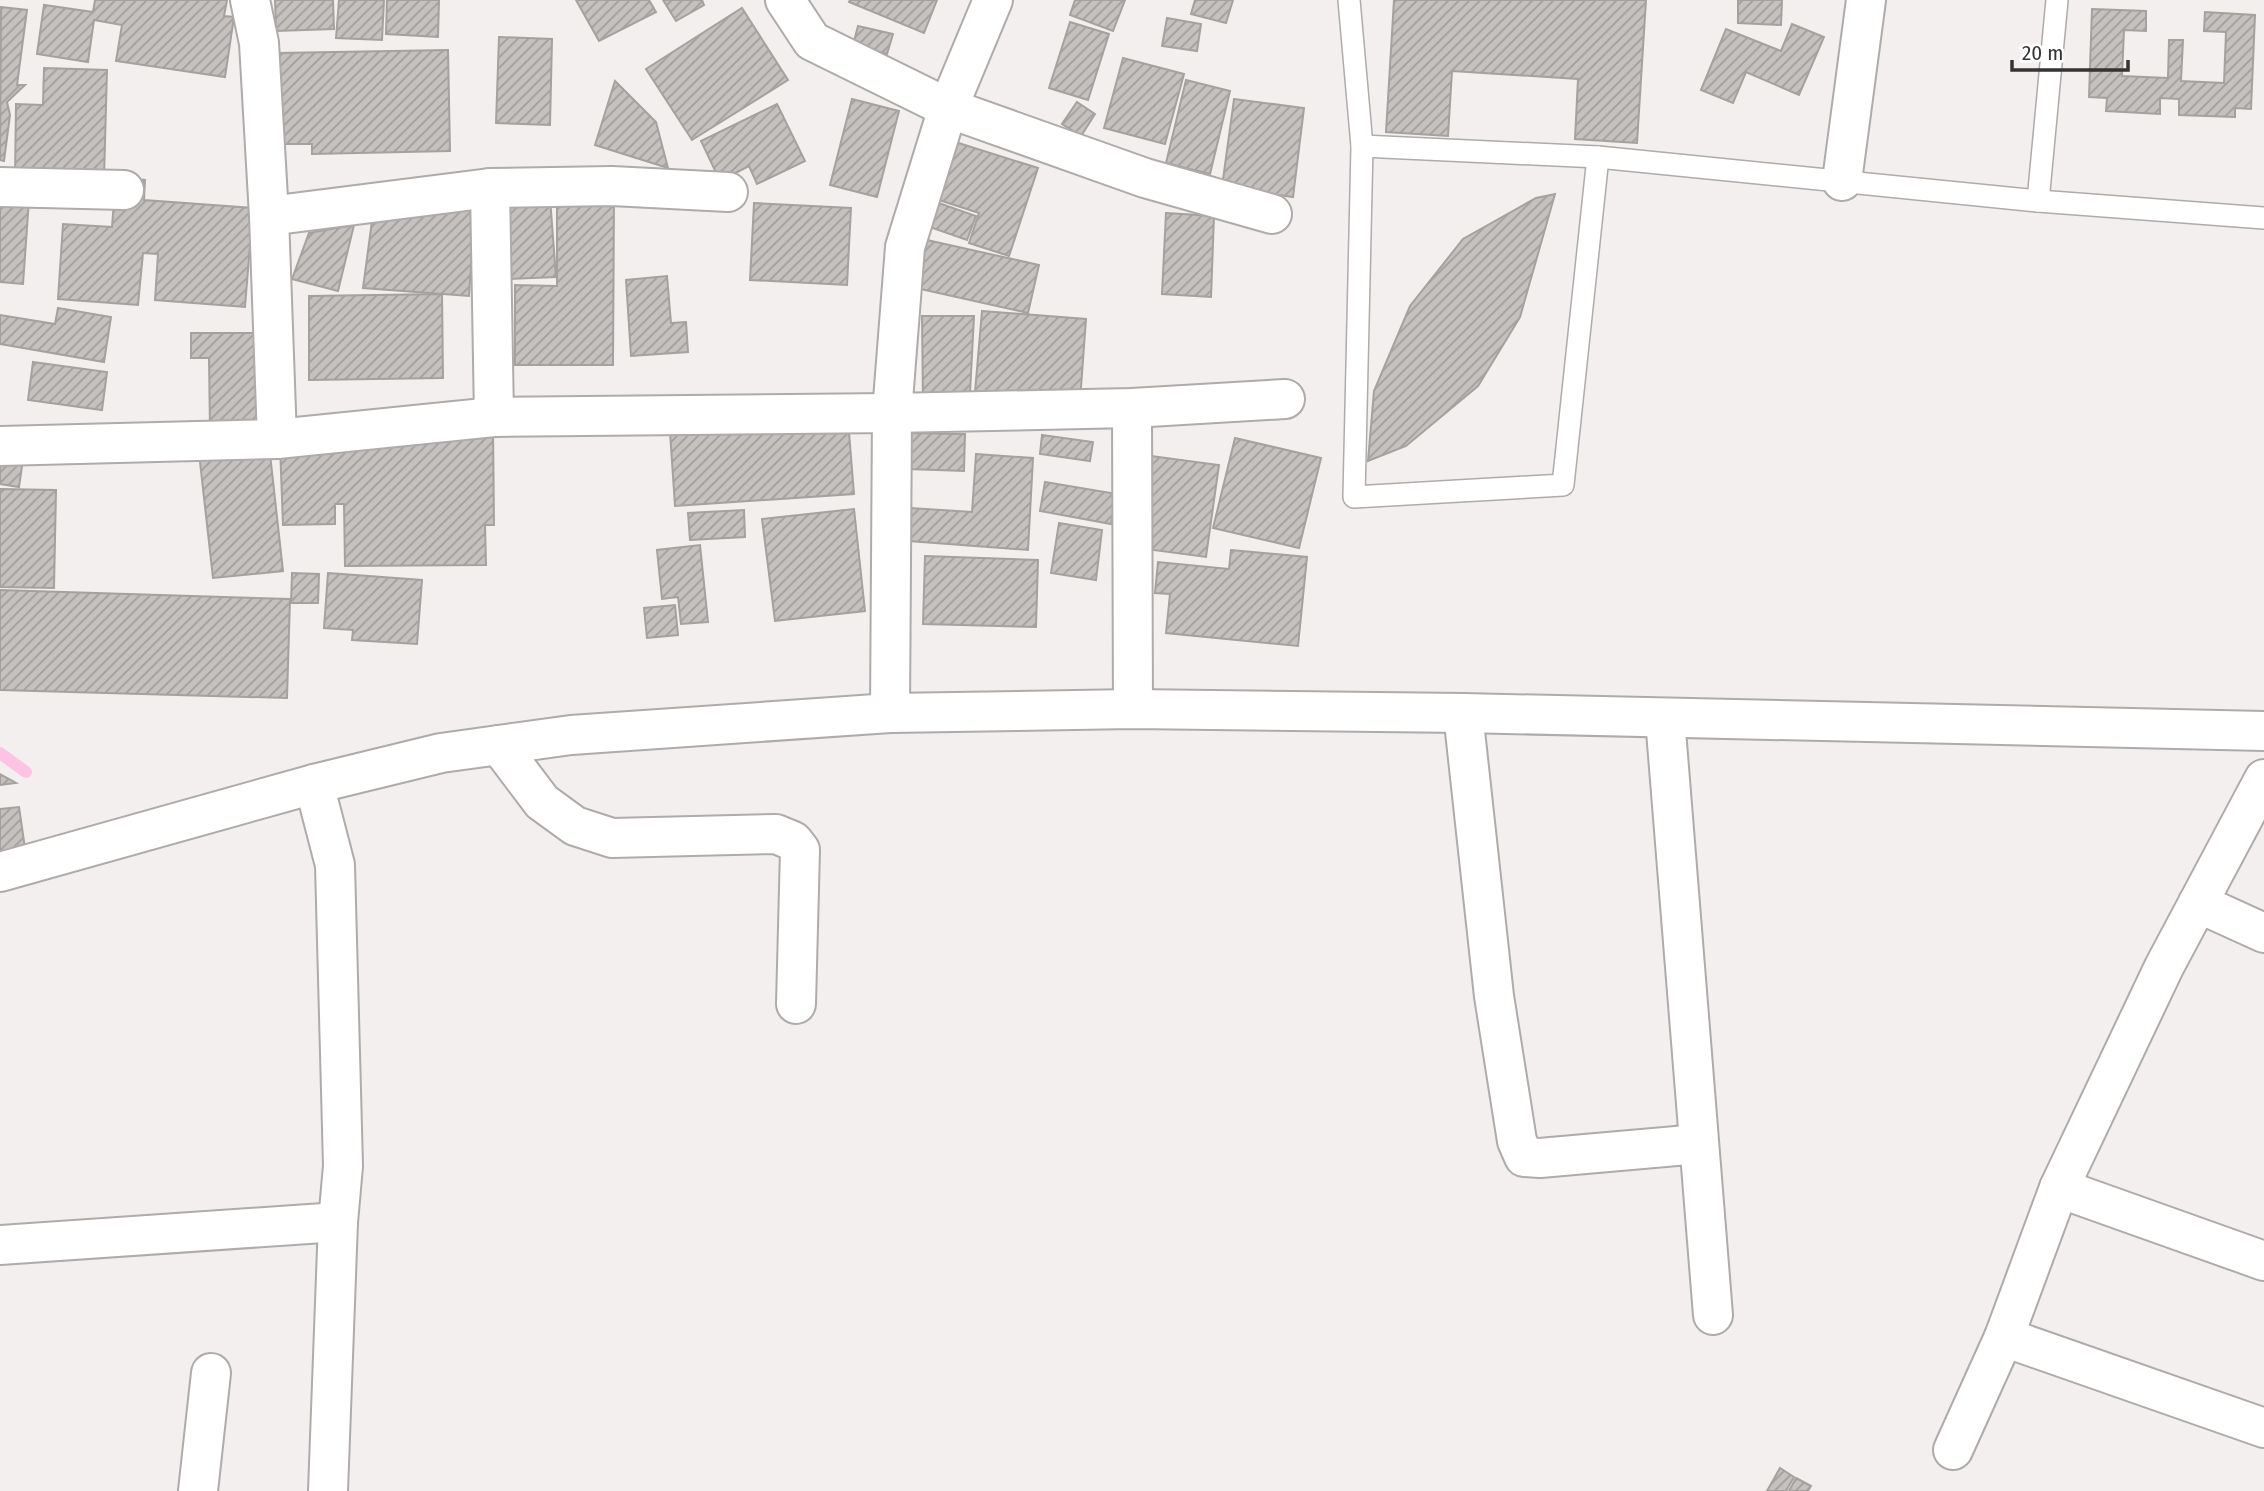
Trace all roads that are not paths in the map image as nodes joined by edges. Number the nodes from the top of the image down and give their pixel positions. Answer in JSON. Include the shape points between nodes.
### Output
{"nodes":[{"id":1,"x":250,"y":0,"type":"edge"},
{"id":2,"x":785,"y":0,"type":"edge"},
{"id":3,"x":993,"y":0,"type":"edge"},
{"id":4,"x":1349,"y":0,"type":"edge"},
{"id":5,"x":1866,"y":0,"type":"edge"},
{"id":6,"x":2057,"y":0,"type":"edge"},
{"id":7,"x":948,"y":108,"type":"junction"},
{"id":8,"x":1362,"y":146,"type":"junction"},
{"id":9,"x":1598,"y":157,"type":"junction"},
{"id":10,"x":1842,"y":181,"type":"junction"},
{"id":11,"x":0,"y":187,"type":"edge"},
{"id":12,"x":490,"y":188,"type":"junction"},
{"id":13,"x":124,"y":190,"type":"dead end"},
{"id":14,"x":727,"y":192,"type":"dead end"},
{"id":15,"x":2038,"y":201,"type":"junction"},
{"id":16,"x":1272,"y":214,"type":"dead end"},
{"id":17,"x":269,"y":216,"type":"junction"},
{"id":18,"x":2264,"y":218,"type":"edge"},
{"id":19,"x":1285,"y":399,"type":"dead end"},
{"id":20,"x":1132,"y":408,"type":"junction"},
{"id":21,"x":892,"y":414,"type":"junction"},
{"id":22,"x":494,"y":417,"type":"junction"},
{"id":23,"x":277,"y":439,"type":"junction"},
{"id":24,"x":0,"y":446,"type":"edge"},
{"id":25,"x":1133,"y":709,"type":"junction"},
{"id":26,"x":890,"y":713,"type":"junction"},
{"id":27,"x":1464,"y":713,"type":"junction"},
{"id":28,"x":1665,"y":718,"type":"junction"},
{"id":29,"x":2264,"y":731,"type":"edge"},
{"id":30,"x":499,"y":745,"type":"junction"},
{"id":31,"x":2264,"y":779,"type":"edge"},
{"id":32,"x":314,"y":784,"type":"junction"},
{"id":33,"x":0,"y":872,"type":"edge"},
{"id":34,"x":2198,"y":903,"type":"junction"},
{"id":35,"x":2264,"y":933,"type":"edge"},
{"id":36,"x":796,"y":1004,"type":"dead end"},
{"id":37,"x":1699,"y":1144,"type":"junction"},
{"id":38,"x":2059,"y":1188,"type":"junction"},
{"id":39,"x":338,"y":1222,"type":"junction"},
{"id":40,"x":0,"y":1245,"type":"edge"},
{"id":41,"x":2264,"y":1261,"type":"edge"},
{"id":42,"x":1713,"y":1315,"type":"dead end"},
{"id":43,"x":2004,"y":1337,"type":"junction"},
{"id":44,"x":211,"y":1373,"type":"dead end"},
{"id":45,"x":2264,"y":1428,"type":"edge"},
{"id":46,"x":1953,"y":1450,"type":"dead end"},
{"id":47,"x":198,"y":1491,"type":"edge"},
{"id":48,"x":328,"y":1491,"type":"edge"}],
"edges":[{"from":1,"to":17,"type":"street","via":[[259,43]]},
{"from":2,"to":7,"type":"street","via":[[812,41]]},
{"from":3,"to":7,"type":"street"},
{"from":4,"to":8,"type":"lane"},
{"from":5,"to":10,"type":"street"},
{"from":6,"to":15,"type":"lane"},
{"from":7,"to":16,"type":"street","via":[[1145,178]]},
{"from":7,"to":21,"type":"street","via":[[905,247]]},
{"from":8,"to":9,"type":"lane"},
{"from":8,"to":9,"type":"lane","via":[[1354,497],[1563,485]]},
{"from":9,"to":10,"type":"lane"},
{"from":10,"to":15,"type":"lane"},
{"from":11,"to":13,"type":"street"},
{"from":12,"to":14,"type":"street","via":[[611,186]]},
{"from":12,"to":17,"type":"street"},
{"from":12,"to":22,"type":"street"},
{"from":15,"to":18,"type":"lane"},
{"from":17,"to":23,"type":"street"},
{"from":19,"to":20,"type":"street"},
{"from":20,"to":21,"type":"street"},
{"from":20,"to":25,"type":"street"},
{"from":21,"to":22,"type":"street"},
{"from":21,"to":26,"type":"street"},
{"from":22,"to":23,"type":"street"},
{"from":23,"to":24,"type":"street"},
{"from":25,"to":26,"type":"street"},
{"from":25,"to":27,"type":"street"},
{"from":26,"to":30,"type":"street","via":[[571,735]]},
{"from":27,"to":28,"type":"street"},
{"from":27,"to":37,"type":"street","via":[[1494,996],[1517,1141],[1524,1157]]},
{"from":28,"to":29,"type":"street"},
{"from":28,"to":37,"type":"street"},
{"from":30,"to":32,"type":"street","via":[[441,752]]},
{"from":30,"to":36,"type":"street","via":[[542,802],[575,826],[612,838],[776,834],[793,841],[800,850]]},
{"from":31,"to":34,"type":"street"},
{"from":32,"to":33,"type":"street"},
{"from":32,"to":39,"type":"street","via":[[335,865],[343,1166]]},
{"from":34,"to":35,"type":"street"},
{"from":34,"to":38,"type":"street"},
{"from":37,"to":42,"type":"street"},
{"from":38,"to":41,"type":"street"},
{"from":38,"to":43,"type":"street"},
{"from":39,"to":40,"type":"street"},
{"from":39,"to":48,"type":"street"},
{"from":43,"to":45,"type":"street"},
{"from":43,"to":46,"type":"street"},
{"from":44,"to":47,"type":"street"}]}
